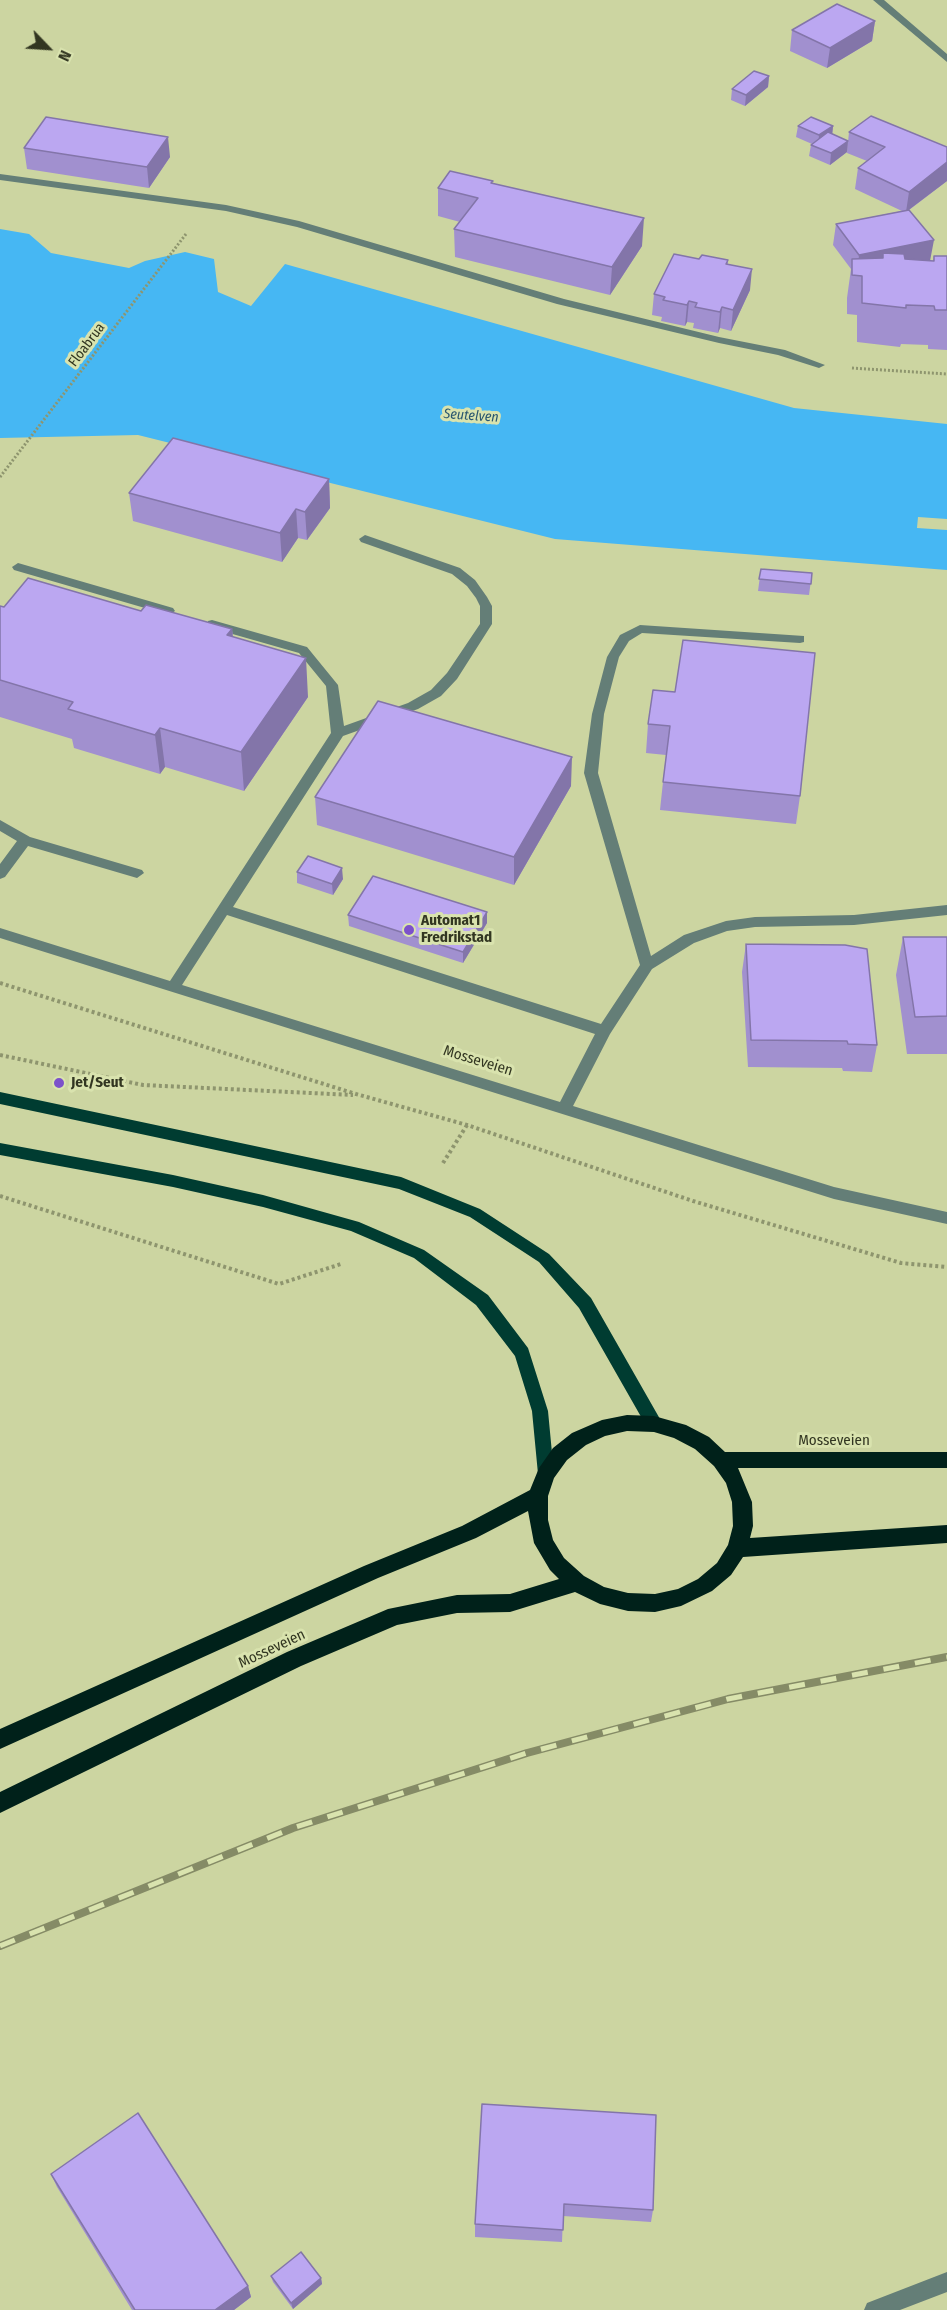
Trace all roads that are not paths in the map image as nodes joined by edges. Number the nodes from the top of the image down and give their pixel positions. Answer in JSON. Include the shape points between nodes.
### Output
{"nodes":[{"id":1,"x":878,"y":0,"type":"edge"},
{"id":2,"x":947,"y":59,"type":"edge"},
{"id":3,"x":0,"y":177,"type":"edge"},
{"id":4,"x":819,"y":365,"type":"dead end"},
{"id":5,"x":365,"y":539,"type":"dead end"},
{"id":6,"x":18,"y":567,"type":"dead end"},
{"id":7,"x":177,"y":614,"type":"edge"},
{"id":8,"x":200,"y":620,"type":"edge"},
{"id":9,"x":800,"y":639,"type":"dead end"},
{"id":10,"x":338,"y":733,"type":"junction"},
{"id":11,"x":0,"y":825,"type":"edge"},
{"id":12,"x":25,"y":840,"type":"junction"},
{"id":13,"x":137,"y":873,"type":"dead end"},
{"id":14,"x":0,"y":874,"type":"edge"},
{"id":15,"x":224,"y":909,"type":"junction"},
{"id":16,"x":947,"y":910,"type":"edge"},
{"id":17,"x":0,"y":933,"type":"edge"},
{"id":18,"x":647,"y":966,"type":"junction"},
{"id":19,"x":174,"y":986,"type":"junction"},
{"id":20,"x":604,"y":1031,"type":"junction"},
{"id":21,"x":0,"y":1098,"type":"edge"},
{"id":22,"x":565,"y":1107,"type":"junction"},
{"id":23,"x":0,"y":1149,"type":"edge"},
{"id":24,"x":947,"y":1218,"type":"edge"},
{"id":25,"x":654,"y":1424,"type":"junction"},
{"id":26,"x":721,"y":1460,"type":"junction"},
{"id":27,"x":947,"y":1460,"type":"edge"},
{"id":28,"x":546,"y":1474,"type":"junction"},
{"id":29,"x":538,"y":1496,"type":"junction"},
{"id":30,"x":947,"y":1534,"type":"edge"},
{"id":31,"x":737,"y":1548,"type":"junction"},
{"id":32,"x":577,"y":1582,"type":"junction"},
{"id":33,"x":0,"y":1739,"type":"edge"},
{"id":34,"x":0,"y":1803,"type":"edge"},
{"id":35,"x":947,"y":2282,"type":"edge"},
{"id":36,"x":874,"y":2310,"type":"edge"}],
"edges":[{"from":1,"to":2,"type":"street"},
{"from":3,"to":4,"type":"street","via":[[226,208],[299,224],[561,302],[781,352]]},
{"from":5,"to":10,"type":"street","via":[[456,571],[481,597],[486,606],[486,624],[436,693],[413,706]]},
{"from":6,"to":7,"type":"street"},
{"from":8,"to":10,"type":"street","via":[[303,650],[332,686]]},
{"from":9,"to":18,"type":"street","via":[[640,629],[624,638],[613,657],[598,714],[591,773]]},
{"from":10,"to":15,"type":"street"},
{"from":11,"to":12,"type":"street"},
{"from":12,"to":13,"type":"street"},
{"from":12,"to":14,"type":"street"},
{"from":15,"to":19,"type":"street"},
{"from":15,"to":20,"type":"street"},
{"from":16,"to":18,"type":"street","via":[[854,920],[726,926],[689,939]]},
{"from":17,"to":19,"type":"street","name":"Mosseveien"},
{"from":18,"to":20,"type":"street"},
{"from":19,"to":22,"type":"street","name":"Mosseveien"},
{"from":20,"to":22,"type":"street"},
{"from":21,"to":25,"type":"main road","via":[[401,1183],[475,1213],[544,1258],[585,1303]]},
{"from":22,"to":24,"type":"street","name":"Mosseveien","via":[[834,1193]]},
{"from":23,"to":28,"type":"main road","via":[[263,1201],[354,1226],[419,1254],[482,1300],[522,1353],[540,1411]]},
{"from":25,"to":26,"type":"highway","via":[[702,1443]]},
{"from":25,"to":28,"type":"highway","via":[[627,1423],[602,1428],[560,1454]]},
{"from":26,"to":27,"type":"highway","name":"Mosseveien"},
{"from":26,"to":31,"type":"highway","via":[[735,1480],[742,1502],[743,1526]]},
{"from":28,"to":29,"type":"highway"},
{"from":29,"to":32,"type":"highway","via":[[538,1520],[544,1543],[557,1564]]},
{"from":29,"to":33,"type":"highway","name":"Mosseveien","via":[[469,1532]]},
{"from":30,"to":31,"type":"highway"},
{"from":31,"to":32,"type":"highway","via":[[724,1569],[705,1585],[681,1597],[655,1603],[600,1595]]},
{"from":32,"to":34,"type":"highway","name":"Mosseveien","via":[[510,1603],[457,1604],[395,1616],[294,1659]]},
{"from":35,"to":36,"type":"street"}]}
